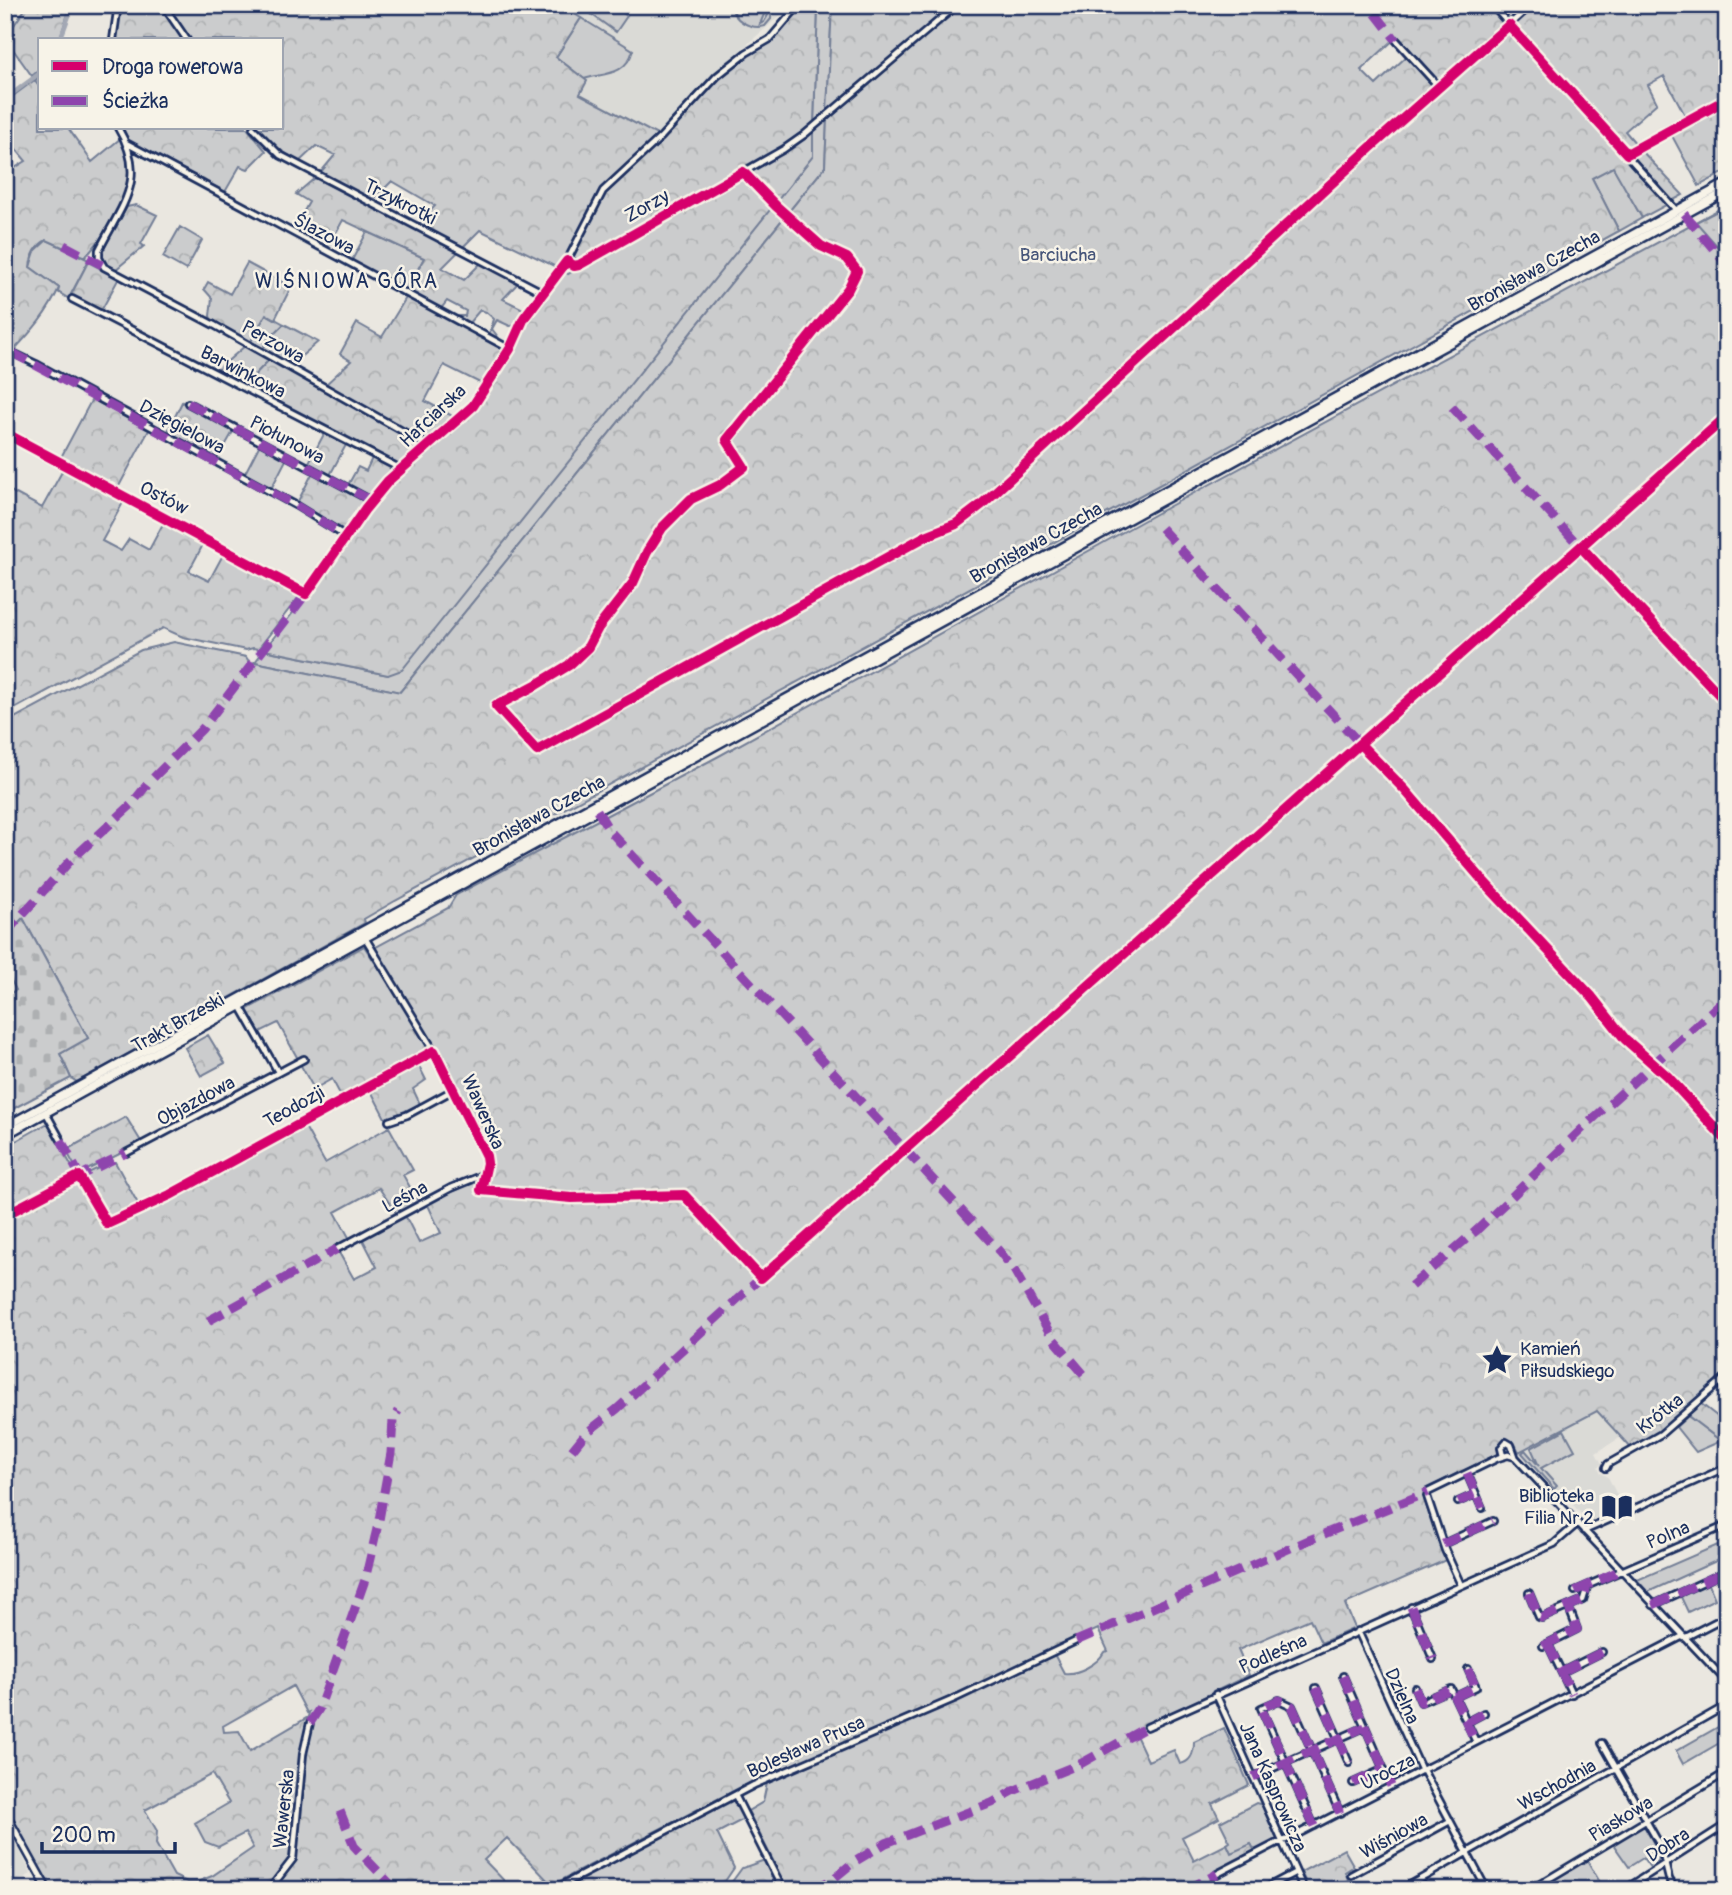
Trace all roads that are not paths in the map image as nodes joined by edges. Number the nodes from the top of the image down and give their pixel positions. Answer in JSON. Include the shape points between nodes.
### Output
{"nodes":[{"id":1,"x":118,"y":5,"type":"edge"},
{"id":2,"x":163,"y":5,"type":"edge"},
{"id":3,"x":799,"y":5,"type":"edge"},
{"id":4,"x":957,"y":5,"type":"edge"},
{"id":5,"x":1492,"y":5,"type":"edge"},
{"id":6,"x":1531,"y":5,"type":"edge"},
{"id":7,"x":1509,"y":25,"type":"junction"},
{"id":8,"x":113,"y":38,"type":"edge"},
{"id":9,"x":186,"y":38,"type":"edge"},
{"id":10,"x":1396,"y":40,"type":"dead end"},
{"id":11,"x":1727,"y":99,"type":"edge"},
{"id":12,"x":119,"y":130,"type":"edge"},
{"id":13,"x":255,"y":130,"type":"edge"},
{"id":14,"x":125,"y":142,"type":"junction"},
{"id":15,"x":1627,"y":154,"type":"junction"},
{"id":16,"x":1727,"y":183,"type":"edge"},
{"id":17,"x":1727,"y":191,"type":"edge"},
{"id":18,"x":1679,"y":213,"type":"junction"},
{"id":19,"x":567,"y":261,"type":"junction"},
{"id":20,"x":542,"y":292,"type":"junction"},
{"id":21,"x":72,"y":299,"type":"dead end"},
{"id":22,"x":510,"y":349,"type":"junction"},
{"id":23,"x":5,"y":362,"type":"edge"},
{"id":24,"x":188,"y":403,"type":"dead end"},
{"id":25,"x":5,"y":433,"type":"edge"},
{"id":26,"x":429,"y":446,"type":"junction"},
{"id":27,"x":401,"y":469,"type":"junction"},
{"id":28,"x":372,"y":501,"type":"junction"},
{"id":29,"x":347,"y":537,"type":"junction"},
{"id":30,"x":306,"y":594,"type":"joint"},
{"id":31,"x":363,"y":935,"type":"junction"},
{"id":32,"x":238,"y":1003,"type":"junction"},
{"id":33,"x":434,"y":1051,"type":"junction"},
{"id":34,"x":304,"y":1059,"type":"dead end"},
{"id":35,"x":278,"y":1072,"type":"junction"},
{"id":36,"x":455,"y":1089,"type":"junction"},
{"id":37,"x":46,"y":1113,"type":"junction"},
{"id":38,"x":389,"y":1121,"type":"dead end"},
{"id":39,"x":5,"y":1127,"type":"edge"},
{"id":40,"x":5,"y":1135,"type":"edge"},
{"id":41,"x":61,"y":1140,"type":"dead end"},
{"id":42,"x":126,"y":1153,"type":"dead end"},
{"id":43,"x":486,"y":1170,"type":"junction"},
{"id":44,"x":481,"y":1189,"type":"dead end"},
{"id":45,"x":170,"y":1195,"type":"dead end"},
{"id":46,"x":337,"y":1249,"type":"dead end"},
{"id":47,"x":1727,"y":1376,"type":"edge"},
{"id":48,"x":1721,"y":1381,"type":"junction"},
{"id":49,"x":1727,"y":1387,"type":"edge"},
{"id":50,"x":1503,"y":1456,"type":"junction"},
{"id":51,"x":1515,"y":1457,"type":"junction"},
{"id":52,"x":1727,"y":1467,"type":"edge"},
{"id":53,"x":1606,"y":1468,"type":"dead end"},
{"id":54,"x":1467,"y":1472,"type":"junction"},
{"id":55,"x":1476,"y":1494,"type":"junction"},
{"id":56,"x":1458,"y":1502,"type":"dead end"},
{"id":57,"x":1482,"y":1508,"type":"dead end"},
{"id":58,"x":1493,"y":1521,"type":"dead end"},
{"id":59,"x":1578,"y":1523,"type":"junction"},
{"id":60,"x":1727,"y":1525,"type":"edge"},
{"id":61,"x":1584,"y":1531,"type":"junction"},
{"id":62,"x":1443,"y":1544,"type":"junction"},
{"id":63,"x":1621,"y":1570,"type":"junction"},
{"id":64,"x":1727,"y":1571,"type":"edge"},
{"id":65,"x":1461,"y":1585,"type":"junction"},
{"id":66,"x":1587,"y":1586,"type":"junction"},
{"id":67,"x":1575,"y":1591,"type":"dead end"},
{"id":68,"x":1529,"y":1593,"type":"dead end"},
{"id":69,"x":1653,"y":1605,"type":"junction"},
{"id":70,"x":1411,"y":1607,"type":"junction"},
{"id":71,"x":1569,"y":1608,"type":"junction"},
{"id":72,"x":1727,"y":1616,"type":"edge"},
{"id":73,"x":1358,"y":1631,"type":"junction"},
{"id":74,"x":1683,"y":1637,"type":"junction"},
{"id":75,"x":1076,"y":1641,"type":"dead end"},
{"id":76,"x":1602,"y":1652,"type":"dead end"},
{"id":77,"x":1433,"y":1659,"type":"dead end"},
{"id":78,"x":1468,"y":1669,"type":"dead end"},
{"id":79,"x":1562,"y":1672,"type":"junction"},
{"id":80,"x":1343,"y":1676,"type":"dead end"},
{"id":81,"x":1727,"y":1682,"type":"edge"},
{"id":82,"x":1316,"y":1688,"type":"dead end"},
{"id":83,"x":1415,"y":1688,"type":"dead end"},
{"id":84,"x":1572,"y":1694,"type":"junction"},
{"id":85,"x":1216,"y":1695,"type":"junction"},
{"id":86,"x":1455,"y":1697,"type":"junction"},
{"id":87,"x":1727,"y":1705,"type":"edge"},
{"id":88,"x":1484,"y":1713,"type":"dead end"},
{"id":89,"x":1467,"y":1722,"type":"junction"},
{"id":90,"x":310,"y":1723,"type":"dead end"},
{"id":91,"x":1147,"y":1727,"type":"dead end"},
{"id":92,"x":1365,"y":1727,"type":"junction"},
{"id":93,"x":1339,"y":1739,"type":"junction"},
{"id":94,"x":1476,"y":1742,"type":"junction"},
{"id":95,"x":1602,"y":1744,"type":"dead end"},
{"id":96,"x":1312,"y":1751,"type":"junction"},
{"id":97,"x":1286,"y":1763,"type":"junction"},
{"id":98,"x":1349,"y":1763,"type":"dead end"},
{"id":99,"x":1384,"y":1769,"type":"junction"},
{"id":100,"x":1615,"y":1769,"type":"junction"},
{"id":101,"x":1422,"y":1770,"type":"junction"},
{"id":102,"x":1727,"y":1772,"type":"edge"},
{"id":103,"x":1253,"y":1777,"type":"junction"},
{"id":104,"x":1353,"y":1783,"type":"dead end"},
{"id":105,"x":1391,"y":1786,"type":"junction"},
{"id":106,"x":735,"y":1795,"type":"junction"},
{"id":107,"x":5,"y":1812,"type":"edge"},
{"id":108,"x":1340,"y":1813,"type":"junction"},
{"id":109,"x":1450,"y":1821,"type":"junction"},
{"id":110,"x":1645,"y":1821,"type":"junction"},
{"id":111,"x":1727,"y":1824,"type":"edge"},
{"id":112,"x":1314,"y":1826,"type":"junction"},
{"id":113,"x":1282,"y":1842,"type":"junction"},
{"id":114,"x":1467,"y":1853,"type":"junction"},
{"id":115,"x":1664,"y":1864,"type":"junction"},
{"id":116,"x":1296,"y":1872,"type":"junction"},
{"id":117,"x":1217,"y":1874,"type":"dead end"},
{"id":118,"x":1351,"y":1875,"type":"dead end"},
{"id":119,"x":48,"y":1890,"type":"edge"},
{"id":120,"x":269,"y":1890,"type":"edge"},
{"id":121,"x":553,"y":1890,"type":"edge"},
{"id":122,"x":783,"y":1890,"type":"edge"},
{"id":123,"x":1262,"y":1890,"type":"edge"},
{"id":124,"x":1304,"y":1890,"type":"edge"},
{"id":125,"x":1401,"y":1890,"type":"edge"},
{"id":126,"x":1487,"y":1890,"type":"edge"},
{"id":127,"x":1530,"y":1890,"type":"edge"},
{"id":128,"x":1624,"y":1890,"type":"edge"},
{"id":129,"x":1675,"y":1890,"type":"edge"}],
"edges":[{"from":1,"to":8,"type":"street"},
{"from":2,"to":9,"type":"street"},
{"from":3,"to":19,"type":"street","name":"Hafciarska","via":[[770,39],[717,76],[603,191]]},
{"from":4,"to":19,"type":"street","name":"Zorzy","via":[[783,149],[579,265]]},
{"from":5,"to":7,"type":"street"},
{"from":6,"to":7,"type":"street"},
{"from":7,"to":10,"type":"street","via":[[1440,88]]},
{"from":7,"to":15,"type":"street"},
{"from":11,"to":15,"type":"street"},
{"from":12,"to":14,"type":"street"},
{"from":13,"to":20,"type":"street","name":"Trzykrotki","via":[[280,155]]},
{"from":14,"to":22,"type":"street","name":"Ślazowa"},
{"from":14,"to":26,"type":"street","name":"Perzowa","via":[[132,185],[99,250],[102,265]]},
{"from":15,"to":18,"type":"street"},
{"from":16,"to":18,"type":"main road","name":"Bronisława Czecha"},
{"from":17,"to":18,"type":"main road","name":"Bronisława Czecha"},
{"from":18,"to":31,"type":"main road","name":"Bronisława Czecha"},
{"from":19,"to":20,"type":"street","name":"Hafciarska"},
{"from":20,"to":22,"type":"street","name":"Hafciarska"},
{"from":21,"to":27,"type":"street","name":"Barwinkowa"},
{"from":22,"to":26,"type":"street","name":"Hafciarska","via":[[473,406]]},
{"from":23,"to":29,"type":"street","name":"Dzięgielowa","via":[[11,352],[36,364]]},
{"from":24,"to":28,"type":"street","name":"Piołunowa"},
{"from":25,"to":30,"type":"street","name":"Ostów"},
{"from":26,"to":27,"type":"street","name":"Hafciarska"},
{"from":27,"to":28,"type":"street","name":"Hafciarska"},
{"from":28,"to":29,"type":"street","name":"Hafciarska"},
{"from":29,"to":30,"type":"street","name":"Hafciarska"},
{"from":31,"to":32,"type":"main road","name":"Trakt Brzeski"},
{"from":31,"to":33,"type":"street","name":"Wawerska"},
{"from":32,"to":35,"type":"street"},
{"from":32,"to":37,"type":"main road","name":"Trakt Brzeski"},
{"from":32,"to":39,"type":"main road","name":"Trakt Brzeski"},
{"from":33,"to":36,"type":"street","name":"Wawerska"},
{"from":33,"to":45,"type":"street","name":"Teodozji"},
{"from":34,"to":35,"type":"street","name":"Objazdowa"},
{"from":35,"to":42,"type":"street","name":"Objazdowa"},
{"from":36,"to":38,"type":"street"},
{"from":36,"to":43,"type":"street","name":"Wawerska","via":[[486,1156]]},
{"from":37,"to":40,"type":"main road","name":"Trakt Brzeski"},
{"from":37,"to":41,"type":"street"},
{"from":43,"to":44,"type":"street","name":"Wawerska"},
{"from":43,"to":46,"type":"street","name":"Leśna"},
{"from":47,"to":48,"type":"street","name":"Krótka"},
{"from":48,"to":49,"type":"street"},
{"from":48,"to":53,"type":"street","name":"Krótka","via":[[1661,1434]]},
{"from":50,"to":51,"type":"street"},
{"from":50,"to":51,"type":"street","via":[[1501,1448],[1506,1442]]},
{"from":50,"to":54,"type":"street"},
{"from":51,"to":59,"type":"street"},
{"from":52,"to":61,"type":"street"},
{"from":54,"to":55,"type":"street"},
{"from":54,"to":62,"type":"street","via":[[1428,1492]]},
{"from":55,"to":56,"type":"street"},
{"from":55,"to":57,"type":"street"},
{"from":58,"to":62,"type":"street"},
{"from":59,"to":61,"type":"street"},
{"from":59,"to":65,"type":"street","name":"Podleśna","via":[[1554,1544]]},
{"from":60,"to":63,"type":"street","name":"Polna"},
{"from":61,"to":63,"type":"street"},
{"from":62,"to":65,"type":"street"},
{"from":63,"to":66,"type":"street","name":"Polna"},
{"from":63,"to":69,"type":"street"},
{"from":64,"to":69,"type":"street"},
{"from":65,"to":70,"type":"street","name":"Podleśna"},
{"from":66,"to":67,"type":"street","name":"Polna"},
{"from":66,"to":71,"type":"street","via":[[1583,1600]]},
{"from":68,"to":71,"type":"street","via":[[1539,1617]]},
{"from":69,"to":74,"type":"street"},
{"from":70,"to":73,"type":"street","name":"Podleśna"},
{"from":70,"to":77,"type":"street"},
{"from":71,"to":79,"type":"street","via":[[1577,1629],[1546,1645]]},
{"from":72,"to":74,"type":"street","name":"Urocza"},
{"from":73,"to":85,"type":"street","name":"Podleśna"},
{"from":73,"to":101,"type":"street","name":"Dzielna"},
{"from":74,"to":81,"type":"street"},
{"from":74,"to":84,"type":"street","name":"Urocza"},
{"from":75,"to":106,"type":"street","name":"Bolesława Prusa"},
{"from":76,"to":79,"type":"street"},
{"from":78,"to":86,"type":"street","via":[[1476,1687]]},
{"from":79,"to":84,"type":"street"},
{"from":80,"to":92,"type":"street"},
{"from":82,"to":93,"type":"street"},
{"from":83,"to":86,"type":"street","via":[[1421,1702],[1451,1689]]},
{"from":84,"to":94,"type":"street","name":"Urocza"},
{"from":85,"to":91,"type":"street","name":"Podleśna"},
{"from":85,"to":103,"type":"street","name":"Jana Kasprowicza"},
{"from":86,"to":89,"type":"street"},
{"from":87,"to":100,"type":"street","name":"Wschodnia"},
{"from":88,"to":89,"type":"street"},
{"from":89,"to":94,"type":"street"},
{"from":90,"to":120,"type":"street","name":"Wawerska","via":[[293,1859]]},
{"from":92,"to":93,"type":"street"},
{"from":92,"to":99,"type":"street"},
{"from":93,"to":96,"type":"street"},
{"from":93,"to":98,"type":"street"},
{"from":94,"to":101,"type":"street","name":"Urocza"},
{"from":95,"to":100,"type":"street"},
{"from":96,"to":97,"type":"street"},
{"from":96,"to":97,"type":"street","via":[[1290,1704],[1279,1700],[1261,1708]]},
{"from":96,"to":108,"type":"street"},
{"from":97,"to":103,"type":"street"},
{"from":97,"to":112,"type":"street"},
{"from":99,"to":104,"type":"street"},
{"from":99,"to":105,"type":"street"},
{"from":100,"to":110,"type":"street"},
{"from":100,"to":114,"type":"street","name":"Wschodnia"},
{"from":101,"to":105,"type":"street","name":"Urocza"},
{"from":101,"to":109,"type":"street","name":"Wiśniowa"},
{"from":102,"to":110,"type":"street","name":"Piaskowa"},
{"from":103,"to":113,"type":"street","name":"Jana Kasprowicza"},
{"from":105,"to":108,"type":"street","name":"Urocza"},
{"from":106,"to":121,"type":"street","name":"Bolesława Prusa"},
{"from":106,"to":122,"type":"street"},
{"from":107,"to":119,"type":"street"},
{"from":108,"to":112,"type":"street","name":"Urocza"},
{"from":109,"to":114,"type":"street","name":"Wiśniowa"},
{"from":109,"to":118,"type":"street","name":"Wiśniowa"},
{"from":110,"to":115,"type":"street","via":[[1661,1847]]},
{"from":110,"to":127,"type":"street","name":"Piaskowa"},
{"from":111,"to":115,"type":"street","name":"Dobra"},
{"from":112,"to":113,"type":"street","name":"Urocza"},
{"from":113,"to":116,"type":"street","name":"Jana Kasprowicza"},
{"from":113,"to":117,"type":"street","name":"Urocza"},
{"from":114,"to":125,"type":"street","name":"Wschodnia"},
{"from":114,"to":126,"type":"street","name":"Wiśniowa"},
{"from":115,"to":128,"type":"street","name":"Dobra"},
{"from":115,"to":129,"type":"street"},
{"from":116,"to":123,"type":"street"},
{"from":116,"to":124,"type":"street","name":"Jana Kasprowicza"}]}
